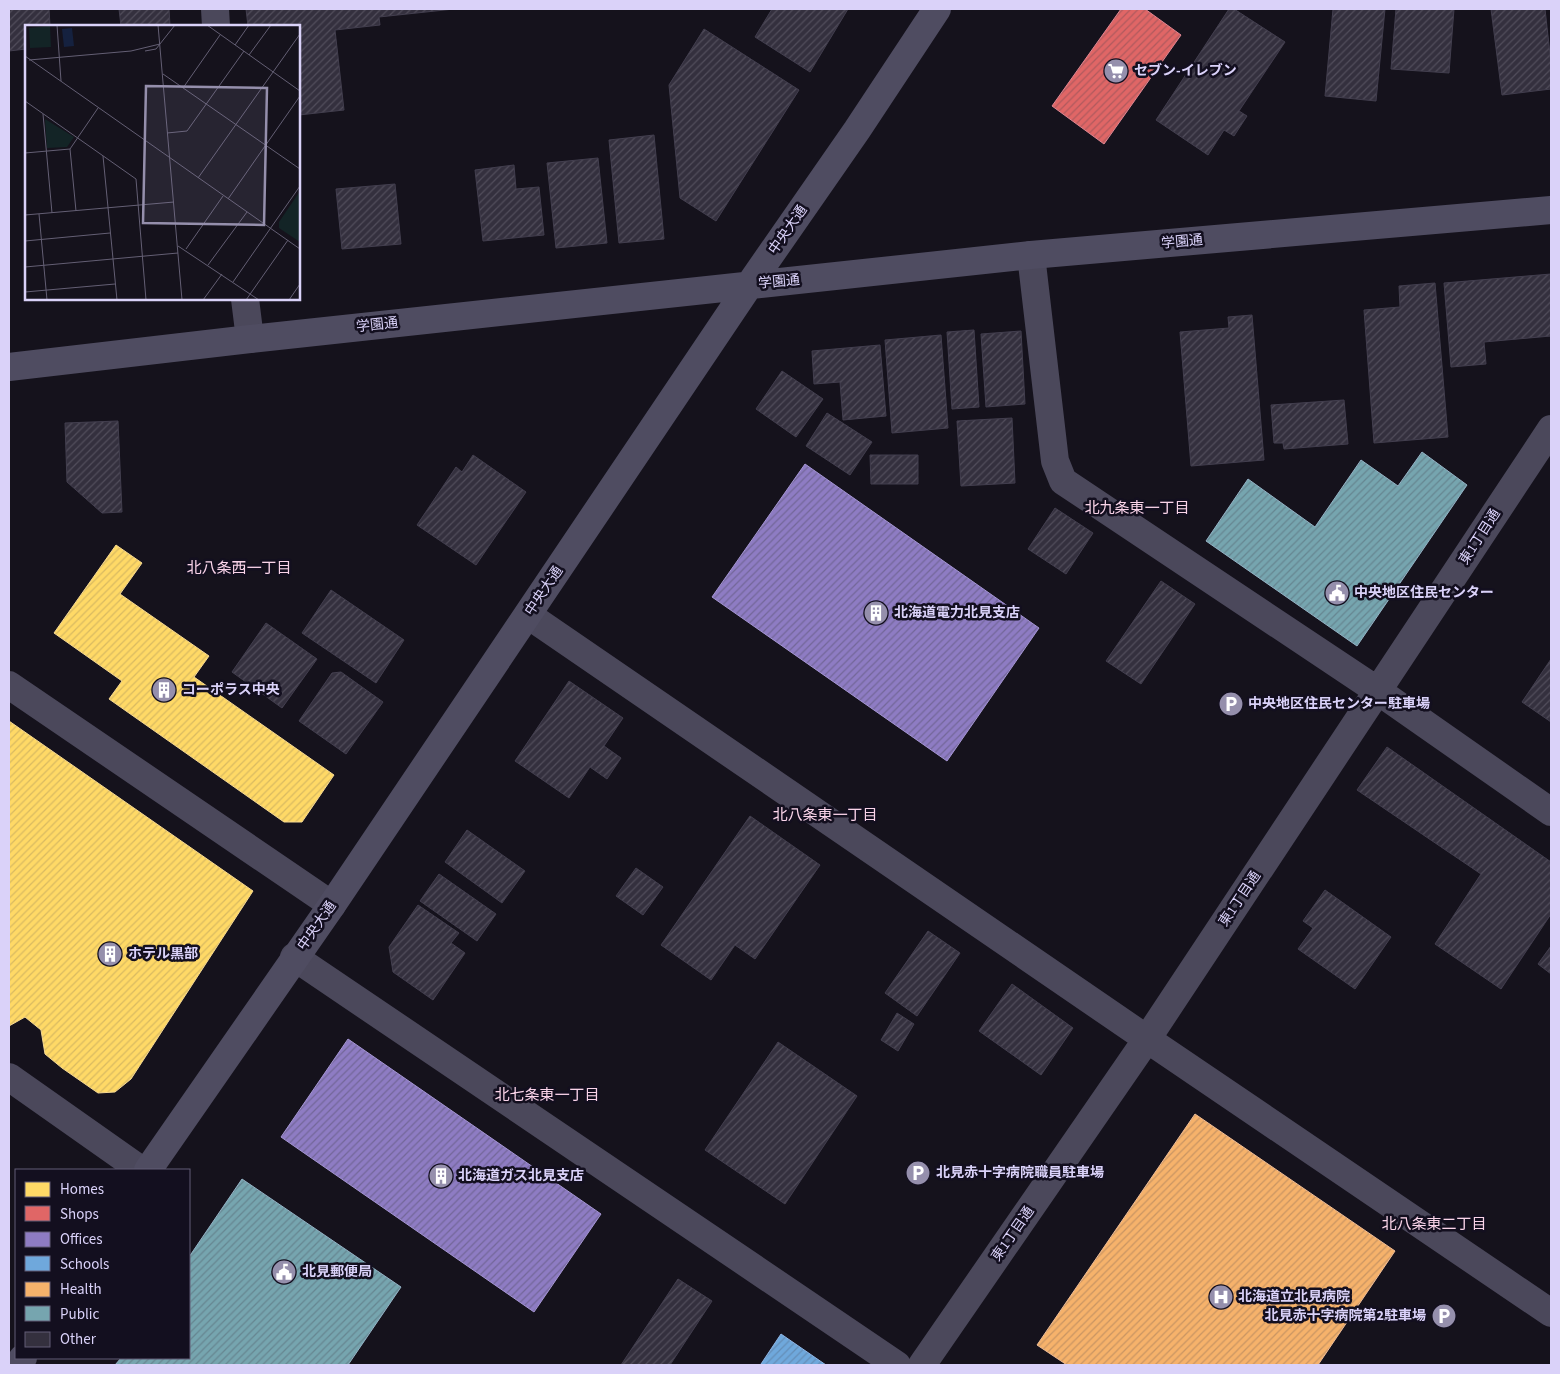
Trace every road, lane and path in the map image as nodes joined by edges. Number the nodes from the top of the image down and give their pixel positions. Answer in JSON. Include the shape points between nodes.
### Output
{"nodes":[{"id":1,"x":215,"y":9,"type":"edge"},
{"id":2,"x":938,"y":9,"type":"edge"},
{"id":3,"x":216,"y":25,"type":"edge"},
{"id":4,"x":1551,"y":210,"type":"edge"},
{"id":5,"x":1032,"y":255,"type":"junction"},
{"id":6,"x":750,"y":284,"type":"junction"},
{"id":7,"x":246,"y":300,"type":"edge"},
{"id":8,"x":250,"y":339,"type":"junction"},
{"id":9,"x":9,"y":367,"type":"edge"},
{"id":10,"x":1551,"y":429,"type":"edge"},
{"id":11,"x":528,"y":615,"type":"junction"},
{"id":12,"x":9,"y":685,"type":"edge"},
{"id":13,"x":1378,"y":691,"type":"junction"},
{"id":14,"x":1551,"y":812,"type":"edge"},
{"id":15,"x":332,"y":905,"type":"junction"},
{"id":16,"x":294,"y":957,"type":"junction"},
{"id":17,"x":1147,"y":1040,"type":"junction"},
{"id":18,"x":9,"y":1077,"type":"edge"},
{"id":19,"x":139,"y":1169,"type":"edge"},
{"id":20,"x":149,"y":1169,"type":"edge"},
{"id":21,"x":1551,"y":1313,"type":"edge"},
{"id":22,"x":897,"y":1365,"type":"edge"},
{"id":23,"x":922,"y":1365,"type":"edge"}],
"edges":[{"from":1,"to":3,"type":"street"},
{"from":2,"to":6,"type":"street","name":"中央大通"},
{"from":4,"to":5,"type":"street","name":"学園通"},
{"from":5,"to":6,"type":"street","name":"学園通"},
{"from":5,"to":13,"type":"street","via":[[1054,461],[1062,481]]},
{"from":6,"to":8,"type":"street","name":"学園通"},
{"from":6,"to":11,"type":"street","name":"中央大通"},
{"from":7,"to":8,"type":"street"},
{"from":8,"to":9,"type":"street","name":"学園通"},
{"from":10,"to":13,"type":"street","name":"東1丁目通"},
{"from":11,"to":15,"type":"street","name":"中央大通"},
{"from":11,"to":17,"type":"street"},
{"from":12,"to":15,"type":"street"},
{"from":13,"to":14,"type":"street"},
{"from":13,"to":17,"type":"street","name":"東1丁目通"},
{"from":15,"to":16,"type":"street","name":"中央大通"},
{"from":16,"to":20,"type":"street","name":"中央大通"},
{"from":16,"to":22,"type":"street"},
{"from":17,"to":21,"type":"street"},
{"from":17,"to":23,"type":"street","name":"東1丁目通"},
{"from":18,"to":19,"type":"street"}]}
